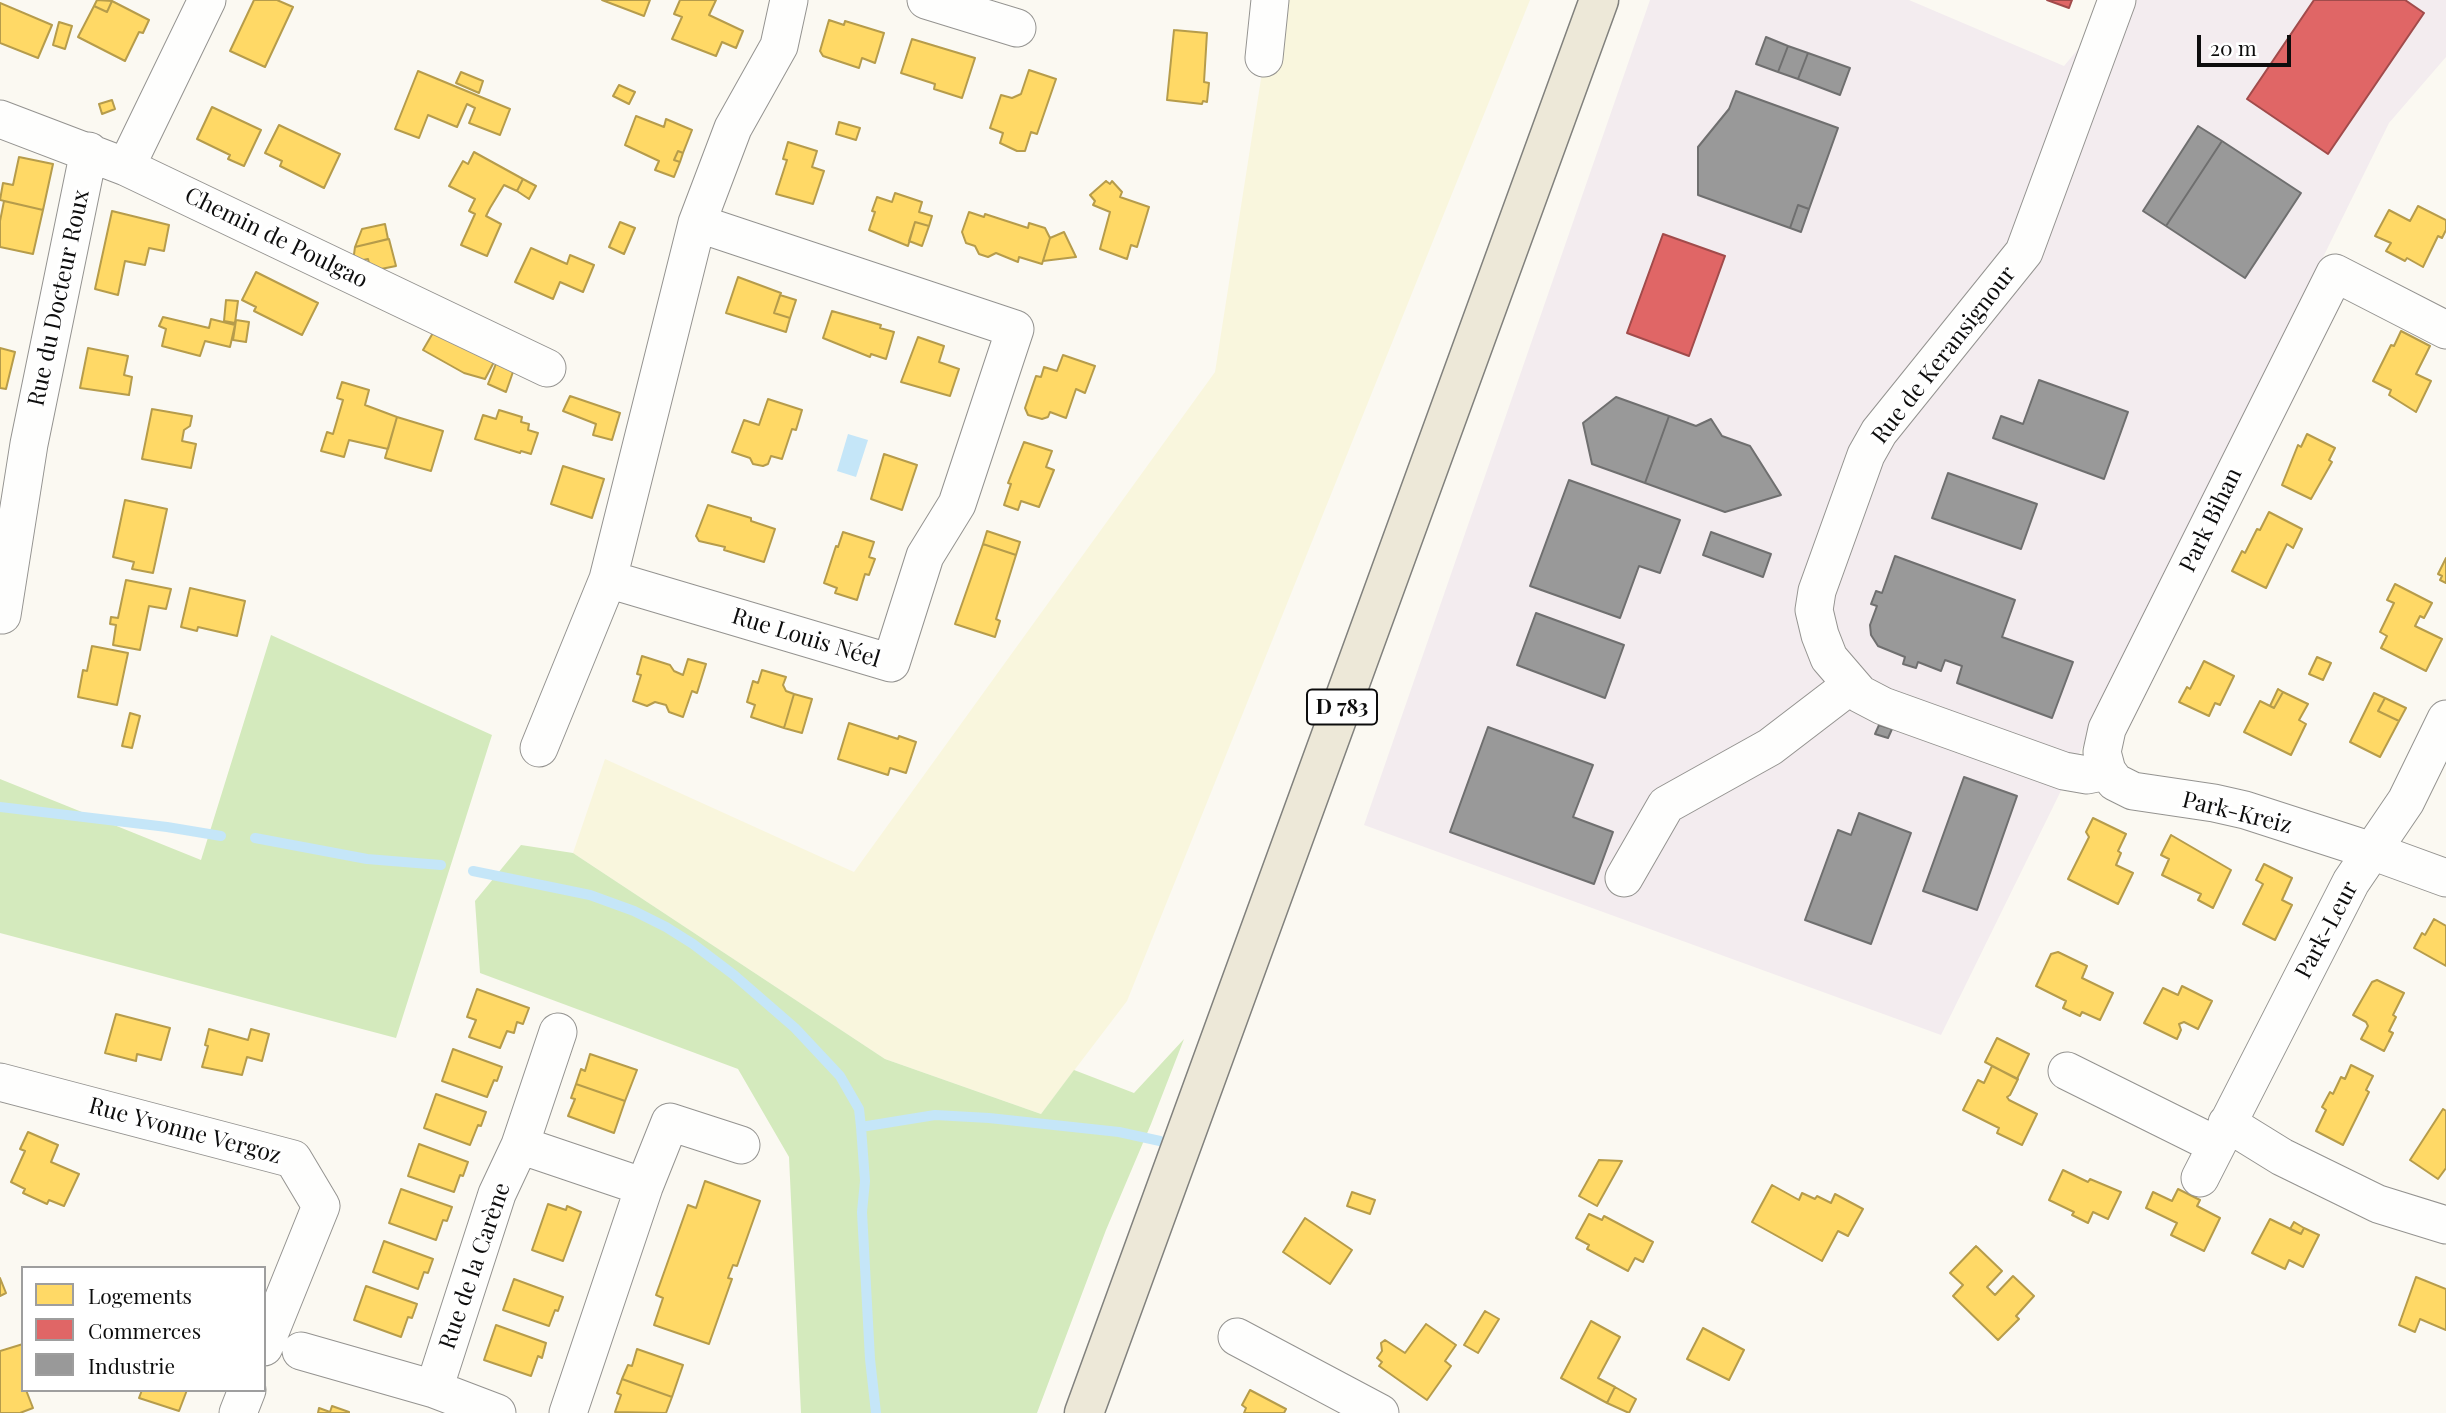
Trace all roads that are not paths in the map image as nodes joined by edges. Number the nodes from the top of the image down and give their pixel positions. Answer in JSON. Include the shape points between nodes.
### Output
{"nodes":[{"id":1,"x":207,"y":0,"type":"edge"},
{"id":2,"x":789,"y":0,"type":"edge"},
{"id":3,"x":926,"y":0,"type":"edge"},
{"id":4,"x":1270,"y":0,"type":"edge"},
{"id":5,"x":1599,"y":0,"type":"edge"},
{"id":6,"x":2117,"y":0,"type":"edge"},
{"id":7,"x":1017,"y":28,"type":"dead end"},
{"id":8,"x":1264,"y":58,"type":"dead end"},
{"id":9,"x":0,"y":119,"type":"edge"},
{"id":10,"x":89,"y":151,"type":"junction"},
{"id":11,"x":126,"y":167,"type":"junction"},
{"id":12,"x":697,"y":223,"type":"junction"},
{"id":13,"x":2446,"y":330,"type":"edge"},
{"id":14,"x":547,"y":368,"type":"dead end"},
{"id":15,"x":14,"y":442,"type":"edge"},
{"id":16,"x":608,"y":579,"type":"junction"},
{"id":17,"x":2,"y":615,"type":"dead end"},
{"id":18,"x":1851,"y":685,"type":"junction"},
{"id":19,"x":2446,"y":719,"type":"edge"},
{"id":20,"x":538,"y":748,"type":"dead end"},
{"id":21,"x":2107,"y":771,"type":"junction"},
{"id":22,"x":2372,"y":850,"type":"junction"},
{"id":23,"x":1624,"y":877,"type":"dead end"},
{"id":24,"x":2446,"y":878,"type":"edge"},
{"id":25,"x":558,"y":1032,"type":"dead end"},
{"id":26,"x":2067,"y":1071,"type":"dead end"},
{"id":27,"x":0,"y":1082,"type":"edge"},
{"id":28,"x":2221,"y":1134,"type":"junction"},
{"id":29,"x":520,"y":1145,"type":"junction"},
{"id":30,"x":741,"y":1145,"type":"dead end"},
{"id":31,"x":2200,"y":1178,"type":"dead end"},
{"id":32,"x":644,"y":1187,"type":"junction"},
{"id":33,"x":2446,"y":1225,"type":"edge"},
{"id":34,"x":1237,"y":1337,"type":"dead end"},
{"id":35,"x":266,"y":1342,"type":"edge"},
{"id":36,"x":301,"y":1351,"type":"dead end"},
{"id":37,"x":434,"y":1389,"type":"junction"},
{"id":38,"x":246,"y":1392,"type":"edge"},
{"id":39,"x":238,"y":1413,"type":"edge"},
{"id":40,"x":497,"y":1413,"type":"edge"},
{"id":41,"x":568,"y":1413,"type":"edge"},
{"id":42,"x":1084,"y":1413,"type":"edge"},
{"id":43,"x":1380,"y":1413,"type":"edge"}],
"edges":[{"from":1,"to":11,"type":"street"},
{"from":2,"to":12,"type":"street","via":[[779,47],[733,128]]},
{"from":3,"to":7,"type":"street"},
{"from":4,"to":8,"type":"street"},
{"from":5,"to":42,"type":"main road","number":"D 783"},
{"from":6,"to":18,"type":"street","name":"Rue de Keransignour","via":[[2024,252],[1879,432],[1866,455],[1814,610],[1829,658]]},
{"from":9,"to":10,"type":"street","name":"Chemin de Poulgao"},
{"from":10,"to":11,"type":"street","name":"Chemin de Poulgao"},
{"from":10,"to":15,"type":"street","name":"Rue du Docteur Roux"},
{"from":11,"to":14,"type":"street","name":"Chemin de Poulgao"},
{"from":12,"to":16,"type":"street"},
{"from":12,"to":16,"type":"street","name":"Rue Louis Néel","via":[[1015,328],[957,504],[925,556],[891,663]]},
{"from":13,"to":21,"type":"street","name":"Park Bihan","via":[[2334,273],[2107,729],[2102,752]]},
{"from":15,"to":17,"type":"street","name":"Rue du Docteur Roux"},
{"from":16,"to":20,"type":"street"},
{"from":18,"to":21,"type":"street","name":"Rue de Keransignour","via":[[1883,706],[2064,771],[2087,775]]},
{"from":18,"to":23,"type":"street","via":[[1770,747],[1666,805]]},
{"from":19,"to":22,"type":"street","name":"Park-Leur","via":[[2406,801]]},
{"from":21,"to":22,"type":"street","name":"Park-Kreiz","via":[[2115,782],[2133,791],[2245,810]]},
{"from":22,"to":24,"type":"street","name":"Park-Kreiz"},
{"from":22,"to":28,"type":"street","name":"Park-Leur","via":[[2351,882]]},
{"from":25,"to":29,"type":"street","name":"Rue de la Carène"},
{"from":26,"to":28,"type":"street"},
{"from":27,"to":35,"type":"street","name":"Rue Yvonne Vergoz","via":[[293,1160],[321,1206]]},
{"from":28,"to":31,"type":"street","name":"Park-Leur"},
{"from":28,"to":33,"type":"street","via":[[2282,1157],[2378,1204]]},
{"from":29,"to":32,"type":"street"},
{"from":29,"to":37,"type":"street","name":"Rue de la Carène","via":[[497,1194]]},
{"from":30,"to":32,"type":"street","via":[[670,1122]]},
{"from":32,"to":41,"type":"street"},
{"from":34,"to":43,"type":"street"},
{"from":36,"to":37,"type":"street"},
{"from":37,"to":40,"type":"street"},
{"from":38,"to":39,"type":"street"}]}
